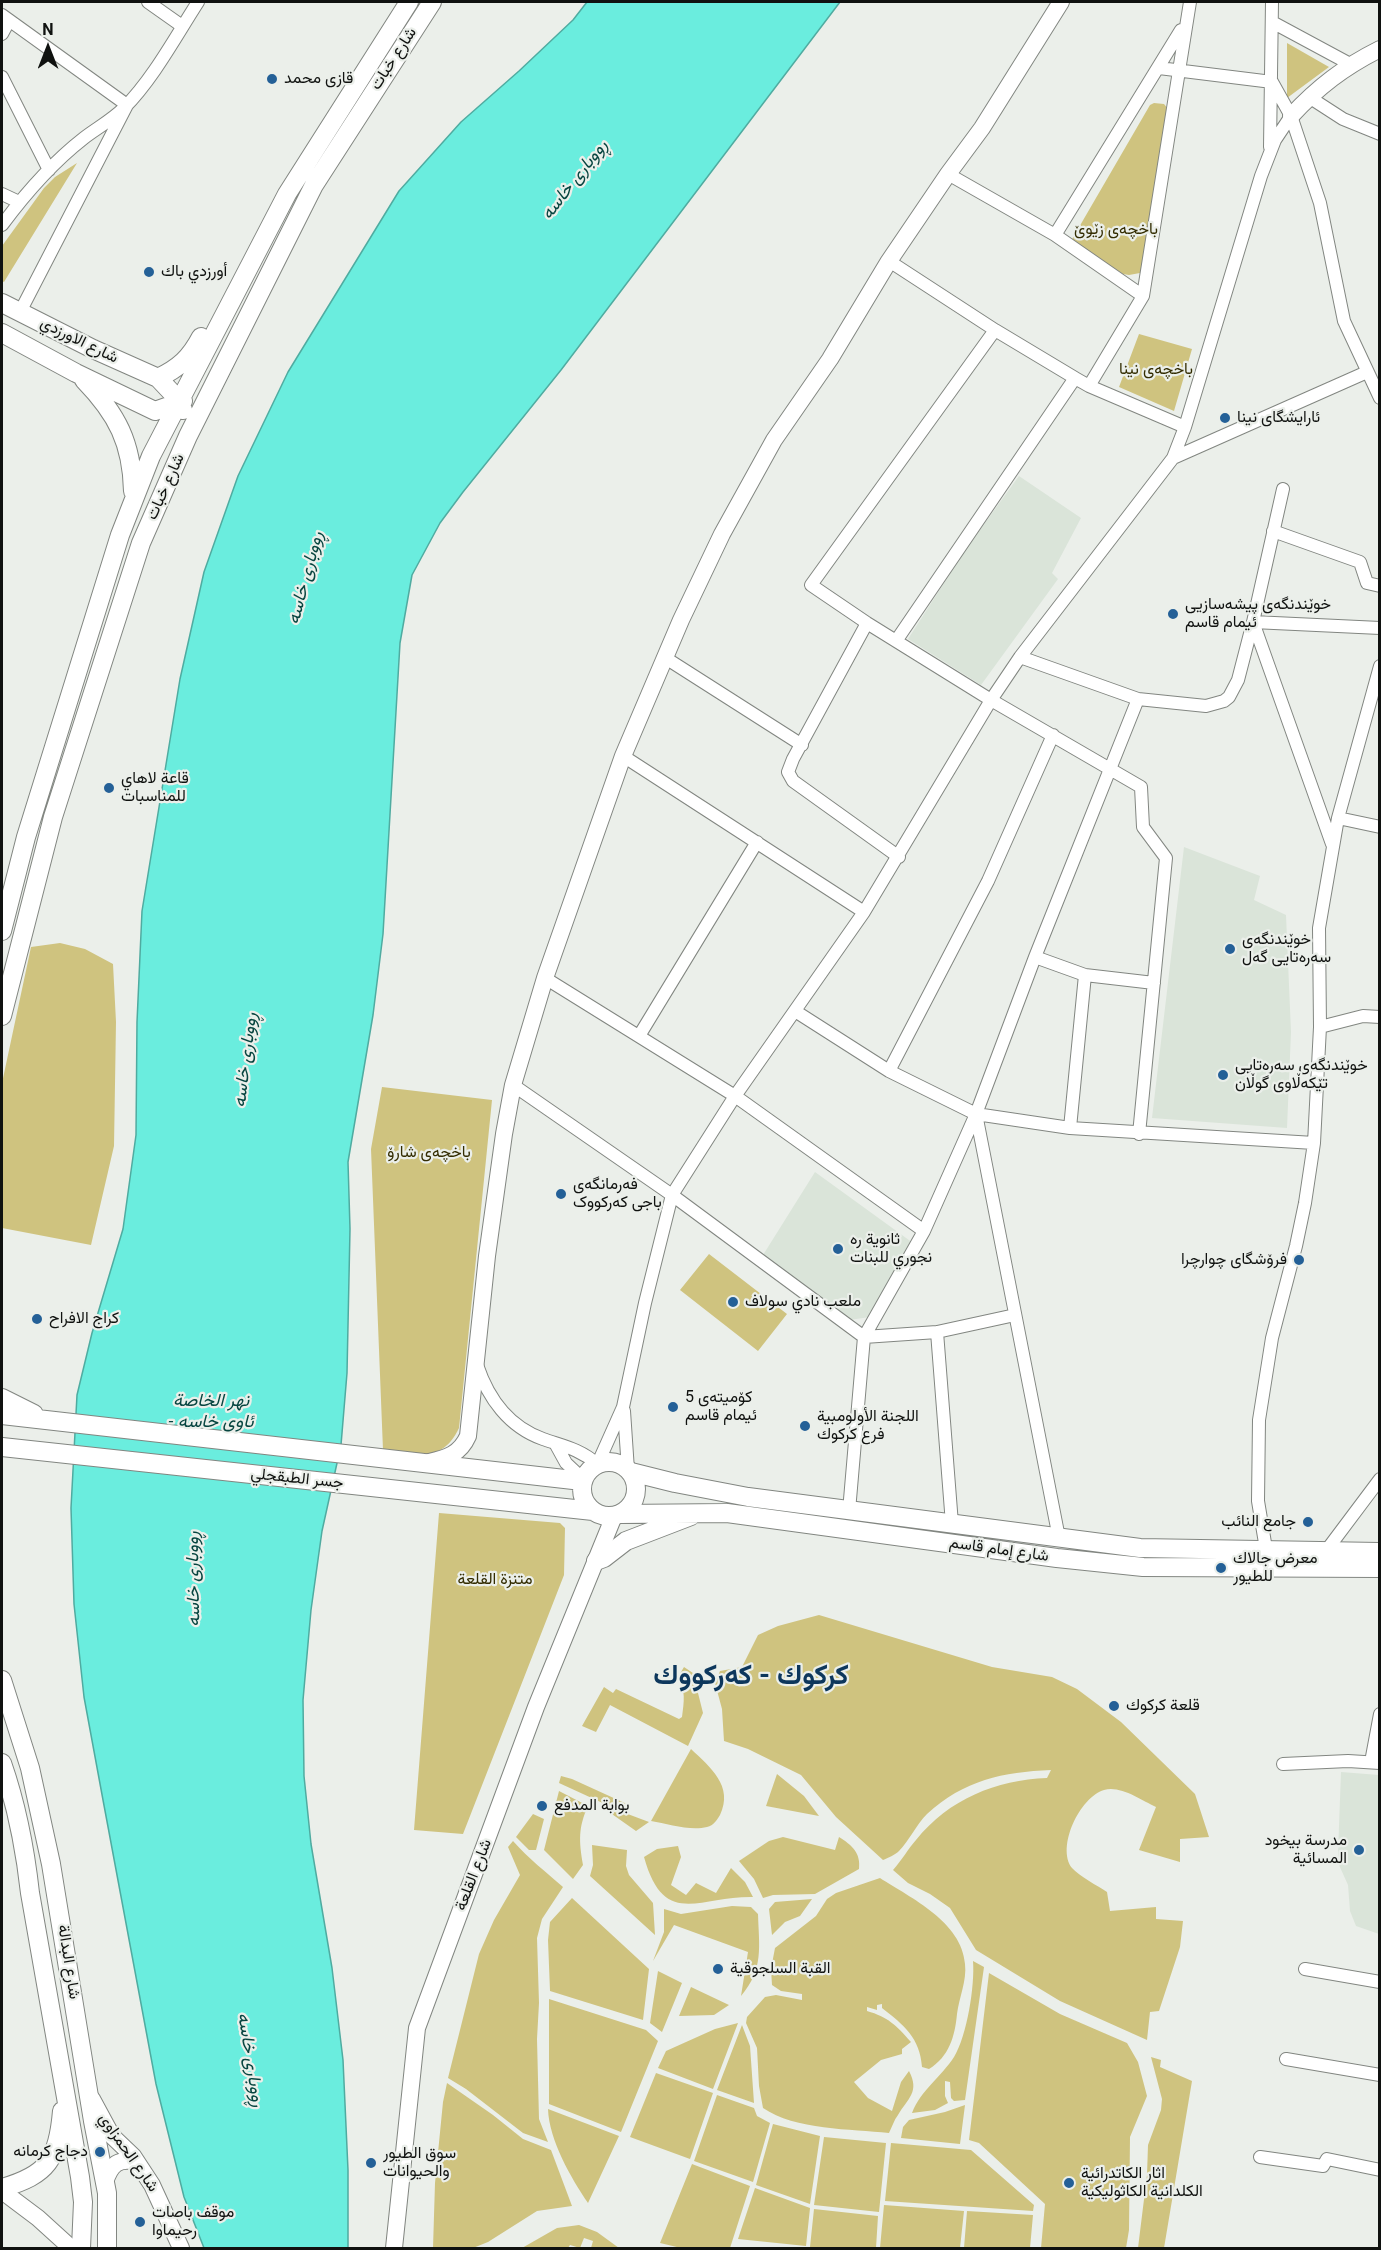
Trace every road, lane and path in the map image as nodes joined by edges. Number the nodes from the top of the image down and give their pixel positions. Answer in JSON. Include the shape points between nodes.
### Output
{"nodes":[{"id":1,"x":148,"y":2,"type":"edge"},
{"id":2,"x":198,"y":2,"type":"edge"},
{"id":3,"x":409,"y":2,"type":"edge"},
{"id":4,"x":432,"y":2,"type":"edge"},
{"id":5,"x":1061,"y":2,"type":"edge"},
{"id":6,"x":1189,"y":2,"type":"edge"},
{"id":7,"x":1272,"y":2,"type":"edge"},
{"id":8,"x":5,"y":18,"type":"edge"},
{"id":9,"x":1272,"y":22,"type":"junction"},
{"id":10,"x":1185,"y":24,"type":"junction"},
{"id":11,"x":182,"y":26,"type":"junction"},
{"id":12,"x":2,"y":34,"type":"edge"},
{"id":13,"x":1380,"y":49,"type":"edge"},
{"id":14,"x":1350,"y":64,"type":"junction"},
{"id":15,"x":1159,"y":68,"type":"junction"},
{"id":16,"x":1178,"y":70,"type":"junction"},
{"id":17,"x":2,"y":77,"type":"edge"},
{"id":18,"x":1272,"y":82,"type":"junction"},
{"id":19,"x":1309,"y":97,"type":"junction"},
{"id":20,"x":127,"y":105,"type":"junction"},
{"id":21,"x":1291,"y":116,"type":"junction"},
{"id":22,"x":1380,"y":134,"type":"edge"},
{"id":23,"x":1270,"y":152,"type":"junction"},
{"id":24,"x":49,"y":170,"type":"junction"},
{"id":25,"x":948,"y":174,"type":"junction"},
{"id":26,"x":2,"y":194,"type":"edge"},
{"id":27,"x":19,"y":202,"type":"junction"},
{"id":28,"x":2,"y":225,"type":"edge"},
{"id":29,"x":1055,"y":235,"type":"junction"},
{"id":30,"x":255,"y":254,"type":"junction"},
{"id":31,"x":888,"y":261,"type":"junction"},
{"id":32,"x":1143,"y":296,"type":"junction"},
{"id":33,"x":2,"y":303,"type":"edge"},
{"id":34,"x":20,"y":312,"type":"junction"},
{"id":35,"x":42,"y":323,"type":"junction"},
{"id":36,"x":995,"y":330,"type":"junction"},
{"id":37,"x":2,"y":333,"type":"edge"},
{"id":38,"x":31,"y":348,"type":"junction"},
{"id":39,"x":1367,"y":372,"type":"junction"},
{"id":40,"x":76,"y":373,"type":"junction"},
{"id":41,"x":158,"y":378,"type":"junction"},
{"id":42,"x":1075,"y":378,"type":"junction"},
{"id":43,"x":1089,"y":386,"type":"junction"},
{"id":44,"x":201,"y":387,"type":"junction"},
{"id":45,"x":1380,"y":398,"type":"edge"},
{"id":46,"x":179,"y":402,"type":"junction"},
{"id":47,"x":161,"y":417,"type":"junction"},
{"id":48,"x":1185,"y":428,"type":"junction"},
{"id":49,"x":188,"y":432,"type":"junction"},
{"id":50,"x":1173,"y":458,"type":"junction"},
{"id":51,"x":1283,"y":489,"type":"dead end"},
{"id":52,"x":133,"y":499,"type":"junction"},
{"id":53,"x":1273,"y":531,"type":"junction"},
{"id":54,"x":1380,"y":586,"type":"edge"},
{"id":55,"x":1254,"y":622,"type":"junction"},
{"id":56,"x":867,"y":623,"type":"junction"},
{"id":57,"x":1380,"y":628,"type":"edge"},
{"id":58,"x":896,"y":641,"type":"junction"},
{"id":59,"x":664,"y":657,"type":"junction"},
{"id":60,"x":1020,"y":657,"type":"junction"},
{"id":61,"x":1380,"y":666,"type":"edge"},
{"id":62,"x":1138,"y":699,"type":"junction"},
{"id":63,"x":991,"y":700,"type":"junction"},
{"id":64,"x":1053,"y":735,"type":"junction"},
{"id":65,"x":802,"y":745,"type":"junction"},
{"id":66,"x":623,"y":756,"type":"junction"},
{"id":67,"x":1110,"y":767,"type":"junction"},
{"id":68,"x":1338,"y":818,"type":"junction"},
{"id":69,"x":1380,"y":827,"type":"edge"},
{"id":70,"x":757,"y":842,"type":"junction"},
{"id":71,"x":1332,"y":845,"type":"junction"},
{"id":72,"x":898,"y":857,"type":"junction"},
{"id":73,"x":864,"y":912,"type":"junction"},
{"id":74,"x":2,"y":932,"type":"edge"},
{"id":75,"x":1035,"y":957,"type":"junction"},
{"id":76,"x":1085,"y":975,"type":"junction"},
{"id":77,"x":545,"y":978,"type":"junction"},
{"id":78,"x":1154,"y":984,"type":"junction"},
{"id":79,"x":795,"y":1011,"type":"junction"},
{"id":80,"x":2,"y":1016,"type":"edge"},
{"id":81,"x":1380,"y":1017,"type":"edge"},
{"id":82,"x":1320,"y":1027,"type":"junction"},
{"id":83,"x":639,"y":1036,"type":"junction"},
{"id":84,"x":889,"y":1071,"type":"junction"},
{"id":85,"x":513,"y":1085,"type":"junction"},
{"id":86,"x":735,"y":1096,"type":"junction"},
{"id":87,"x":976,"y":1114,"type":"junction"},
{"id":88,"x":1070,"y":1128,"type":"junction"},
{"id":89,"x":1139,"y":1134,"type":"junction"},
{"id":90,"x":1314,"y":1143,"type":"junction"},
{"id":91,"x":672,"y":1195,"type":"junction"},
{"id":92,"x":924,"y":1231,"type":"junction"},
{"id":93,"x":1015,"y":1315,"type":"junction"},
{"id":94,"x":937,"y":1332,"type":"junction"},
{"id":95,"x":864,"y":1337,"type":"junction"},
{"id":96,"x":477,"y":1364,"type":"junction"},
{"id":97,"x":2,"y":1398,"type":"edge"},
{"id":98,"x":624,"y":1407,"type":"junction"},
{"id":99,"x":2,"y":1415,"type":"edge"},
{"id":100,"x":51,"y":1421,"type":"junction"},
{"id":101,"x":555,"y":1443,"type":"junction"},
{"id":102,"x":4,"y":1448,"type":"edge"},
{"id":103,"x":425,"y":1463,"type":"junction"},
{"id":104,"x":598,"y":1464,"type":"junction"},
{"id":105,"x":630,"y":1471,"type":"junction"},
{"id":106,"x":1380,"y":1479,"type":"edge"},
{"id":107,"x":583,"y":1480,"type":"junction"},
{"id":108,"x":593,"y":1511,"type":"junction"},
{"id":109,"x":849,"y":1511,"type":"junction"},
{"id":110,"x":699,"y":1512,"type":"junction"},
{"id":111,"x":617,"y":1515,"type":"junction"},
{"id":112,"x":952,"y":1524,"type":"junction"},
{"id":113,"x":1059,"y":1538,"type":"junction"},
{"id":114,"x":1266,"y":1549,"type":"junction"},
{"id":115,"x":1326,"y":1551,"type":"junction"},
{"id":116,"x":1380,"y":1552,"type":"edge"},
{"id":117,"x":596,"y":1561,"type":"junction"},
{"id":118,"x":1380,"y":1568,"type":"edge"},
{"id":119,"x":2,"y":1680,"type":"edge"},
{"id":120,"x":1380,"y":1714,"type":"edge"},
{"id":121,"x":2,"y":1763,"type":"edge"},
{"id":122,"x":1375,"y":1763,"type":"edge"},
{"id":123,"x":1283,"y":1764,"type":"dead end"},
{"id":124,"x":1305,"y":1969,"type":"dead end"},
{"id":125,"x":1380,"y":1982,"type":"edge"},
{"id":126,"x":1287,"y":2059,"type":"dead end"},
{"id":127,"x":1380,"y":2074,"type":"edge"},
{"id":128,"x":62,"y":2079,"type":"junction"},
{"id":129,"x":89,"y":2091,"type":"junction"},
{"id":130,"x":1260,"y":2157,"type":"dead end"},
{"id":131,"x":137,"y":2162,"type":"junction"},
{"id":132,"x":1380,"y":2170,"type":"edge"},
{"id":133,"x":105,"y":2182,"type":"junction"},
{"id":134,"x":2,"y":2190,"type":"edge"},
{"id":135,"x":106,"y":2223,"type":"junction"},
{"id":136,"x":83,"y":2224,"type":"junction"},
{"id":137,"x":71,"y":2248,"type":"edge"},
{"id":138,"x":81,"y":2248,"type":"edge"},
{"id":139,"x":107,"y":2248,"type":"edge"},
{"id":140,"x":181,"y":2248,"type":"edge"},
{"id":141,"x":394,"y":2248,"type":"edge"}],
"edges":[{"from":1,"to":11,"type":"street"},
{"from":2,"to":11,"type":"street"},
{"from":3,"to":30,"type":"main road","name":"شارع خبات","via":[[305,166]]},
{"from":4,"to":44,"type":"main road","name":"شارع خبات","via":[[314,185]]},
{"from":5,"to":25,"type":"street","via":[[982,128]]},
{"from":6,"to":10,"type":"street"},
{"from":7,"to":9,"type":"street"},
{"from":8,"to":12,"type":"street"},
{"from":8,"to":20,"type":"street"},
{"from":9,"to":14,"type":"street"},
{"from":9,"to":18,"type":"street"},
{"from":10,"to":15,"type":"street"},
{"from":10,"to":16,"type":"street"},
{"from":11,"to":20,"type":"street"},
{"from":13,"to":14,"type":"street"},
{"from":14,"to":19,"type":"street"},
{"from":15,"to":16,"type":"street"},
{"from":15,"to":29,"type":"street"},
{"from":16,"to":18,"type":"street"},
{"from":16,"to":32,"type":"street"},
{"from":17,"to":24,"type":"street"},
{"from":18,"to":21,"type":"street"},
{"from":18,"to":23,"type":"street"},
{"from":19,"to":21,"type":"street"},
{"from":19,"to":22,"type":"street","via":[[1343,119]]},
{"from":20,"to":24,"type":"street"},
{"from":20,"to":34,"type":"street"},
{"from":21,"to":23,"type":"street"},
{"from":21,"to":39,"type":"street","via":[[1320,204],[1344,321]]},
{"from":23,"to":48,"type":"street"},
{"from":24,"to":27,"type":"street"},
{"from":25,"to":29,"type":"street"},
{"from":25,"to":31,"type":"street"},
{"from":26,"to":27,"type":"street"},
{"from":27,"to":28,"type":"street"},
{"from":29,"to":32,"type":"street"},
{"from":30,"to":41,"type":"main road","via":[[241,266],[224,291],[184,363]]},
{"from":30,"to":44,"type":"main road","name":"شارع خبات"},
{"from":31,"to":36,"type":"street"},
{"from":31,"to":59,"type":"street","via":[[830,359],[774,440],[722,534]]},
{"from":32,"to":43,"type":"street"},
{"from":33,"to":34,"type":"main road","name":"شارع الاورزدي"},
{"from":34,"to":35,"type":"main road","name":"شارع الاورزدي"},
{"from":35,"to":38,"type":"main road"},
{"from":35,"to":41,"type":"main road","name":"شارع الاورزدي"},
{"from":36,"to":42,"type":"street"},
{"from":36,"to":56,"type":"street","via":[[811,585]]},
{"from":37,"to":38,"type":"main road","name":"شارع الاورزدي"},
{"from":38,"to":40,"type":"main road","name":"شارع الاورزدي"},
{"from":39,"to":45,"type":"street"},
{"from":39,"to":50,"type":"street"},
{"from":40,"to":47,"type":"main road","name":"شارع الاورزدي"},
{"from":40,"to":52,"type":"main road","via":[[105,405],[124,436],[131,457]]},
{"from":41,"to":46,"type":"main road"},
{"from":42,"to":43,"type":"street"},
{"from":42,"to":58,"type":"street"},
{"from":43,"to":48,"type":"street"},
{"from":44,"to":46,"type":"main road","name":"شارع خبات"},
{"from":44,"to":49,"type":"main road","name":"شارع خبات"},
{"from":46,"to":47,"type":"main road"},
{"from":46,"to":49,"type":"main road"},
{"from":47,"to":49,"type":"main road","name":"شارع الاورزدي","via":[[181,421]]},
{"from":47,"to":52,"type":"main road","name":"شارع خبات","via":[[151,456]]},
{"from":48,"to":50,"type":"street"},
{"from":49,"to":80,"type":"main road","name":"شارع خبات","via":[[141,543],[52,818]]},
{"from":50,"to":60,"type":"street"},
{"from":51,"to":53,"type":"street"},
{"from":52,"to":74,"type":"main road","name":"شارع خبات","via":[[26,837]]},
{"from":53,"to":54,"type":"street","via":[[1360,562],[1367,582]]},
{"from":53,"to":55,"type":"street"},
{"from":55,"to":57,"type":"street"},
{"from":55,"to":62,"type":"street","via":[[1238,680],[1224,701],[1206,706]]},
{"from":55,"to":71,"type":"street"},
{"from":56,"to":58,"type":"street"},
{"from":56,"to":65,"type":"street"},
{"from":58,"to":63,"type":"street"},
{"from":59,"to":65,"type":"street"},
{"from":59,"to":66,"type":"street"},
{"from":60,"to":62,"type":"street"},
{"from":60,"to":63,"type":"street"},
{"from":61,"to":68,"type":"street"},
{"from":62,"to":67,"type":"street"},
{"from":63,"to":64,"type":"street"},
{"from":63,"to":72,"type":"street"},
{"from":64,"to":67,"type":"street"},
{"from":64,"to":84,"type":"street","via":[[988,881]]},
{"from":65,"to":72,"type":"street","via":[[789,765],[793,781]]},
{"from":66,"to":70,"type":"street"},
{"from":66,"to":77,"type":"street"},
{"from":67,"to":75,"type":"street"},
{"from":67,"to":78,"type":"street","via":[[1141,787],[1143,827],[1166,858]]},
{"from":68,"to":69,"type":"street"},
{"from":68,"to":71,"type":"street"},
{"from":70,"to":73,"type":"street"},
{"from":70,"to":83,"type":"street"},
{"from":71,"to":82,"type":"street","via":[[1319,928]]},
{"from":72,"to":73,"type":"street"},
{"from":73,"to":79,"type":"street"},
{"from":75,"to":76,"type":"street"},
{"from":75,"to":87,"type":"street"},
{"from":76,"to":78,"type":"street"},
{"from":76,"to":88,"type":"street"},
{"from":77,"to":83,"type":"street"},
{"from":77,"to":85,"type":"street"},
{"from":78,"to":89,"type":"street"},
{"from":79,"to":84,"type":"street"},
{"from":79,"to":86,"type":"street"},
{"from":81,"to":82,"type":"street","via":[[1363,1016]]},
{"from":82,"to":90,"type":"street"},
{"from":83,"to":86,"type":"street"},
{"from":84,"to":87,"type":"street"},
{"from":85,"to":91,"type":"street"},
{"from":85,"to":96,"type":"street","via":[[487,1256]]},
{"from":86,"to":91,"type":"street"},
{"from":86,"to":92,"type":"street"},
{"from":87,"to":88,"type":"street"},
{"from":87,"to":92,"type":"street"},
{"from":87,"to":93,"type":"street"},
{"from":88,"to":89,"type":"street"},
{"from":89,"to":90,"type":"street"},
{"from":90,"to":114,"type":"street","via":[[1305,1203],[1262,1393],[1258,1501]]},
{"from":91,"to":95,"type":"street"},
{"from":91,"to":98,"type":"street"},
{"from":92,"to":95,"type":"street"},
{"from":93,"to":94,"type":"street"},
{"from":93,"to":113,"type":"street"},
{"from":94,"to":95,"type":"street"},
{"from":94,"to":112,"type":"street"},
{"from":95,"to":109,"type":"street"},
{"from":96,"to":101,"type":"street","via":[[489,1395],[511,1420]]},
{"from":96,"to":103,"type":"street","via":[[465,1444],[453,1455]]},
{"from":97,"to":100,"type":"main road"},
{"from":98,"to":104,"type":"street"},
{"from":98,"to":105,"type":"street"},
{"from":99,"to":100,"type":"main road","name":"جسر الطبقجلي"},
{"from":100,"to":103,"type":"main road","name":"جسر الطبقجلي"},
{"from":101,"to":104,"type":"street","via":[[578,1450]]},
{"from":101,"to":107,"type":"street","via":[[566,1463]]},
{"from":102,"to":108,"type":"main road","name":"جسر الطبقجلي"},
{"from":103,"to":107,"type":"main road","name":"جسر الطبقجلي"},
{"from":104,"to":105,"type":"main road","via":[[614,1462]]},
{"from":104,"to":107,"type":"main road"},
{"from":105,"to":109,"type":"main road","name":"شارع إمام قاسم","via":[[714,1491]]},
{"from":105,"to":111,"type":"main road","via":[[635,1496],[627,1509]]},
{"from":106,"to":115,"type":"street"},
{"from":107,"to":108,"type":"main road","via":[[584,1501]]},
{"from":108,"to":111,"type":"main road"},
{"from":109,"to":112,"type":"main road","name":"شارع إمام قاسم"},
{"from":110,"to":111,"type":"main road","name":"شارع إمام قاسم"},
{"from":110,"to":117,"type":"main road","via":[[626,1541]]},
{"from":110,"to":118,"type":"main road","name":"شارع إمام قاسم","via":[[1143,1567]]},
{"from":111,"to":117,"type":"street","name":"شارع القلعة"},
{"from":112,"to":113,"type":"main road","name":"شارع إمام قاسم"},
{"from":113,"to":114,"type":"main road","name":"شارع إمام قاسم","via":[[1140,1548]]},
{"from":114,"to":115,"type":"main road","name":"شارع إمام قاسم"},
{"from":115,"to":116,"type":"main road","name":"شارع إمام قاسم"},
{"from":117,"to":141,"type":"street","name":"شارع القلعة","via":[[417,2028]]},
{"from":119,"to":129,"type":"main road","name":"شارع البدالة","via":[[30,1768],[51,1864]]},
{"from":120,"to":122,"type":"street"},
{"from":121,"to":128,"type":"main road","name":"شارع البدالة","via":[[25,1853]]},
{"from":122,"to":123,"type":"street"},
{"from":124,"to":125,"type":"street"},
{"from":126,"to":127,"type":"street"},
{"from":128,"to":134,"type":"main road","via":[[60,2127],[50,2161],[31,2178]]},
{"from":128,"to":136,"type":"main road","name":"شارع البدالة","via":[[80,2176]]},
{"from":129,"to":131,"type":"street","name":"شارع الحمزاوي","via":[[112,2136]]},
{"from":129,"to":133,"type":"main road","name":"شارع البدالة"},
{"from":130,"to":132,"type":"street","via":[[1323,2166],[1327,2159]]},
{"from":131,"to":133,"type":"street","via":[[116,2163]]},
{"from":131,"to":140,"type":"street","name":"شارع الحمزاوي","via":[[153,2185]]},
{"from":133,"to":135,"type":"main road","name":"شارع البدالة"},
{"from":134,"to":137,"type":"street"},
{"from":135,"to":136,"type":"main road","via":[[94,2232]]},
{"from":135,"to":139,"type":"main road","name":"شارع البدالة"},
{"from":136,"to":138,"type":"main road","name":"شارع البدالة"}]}
